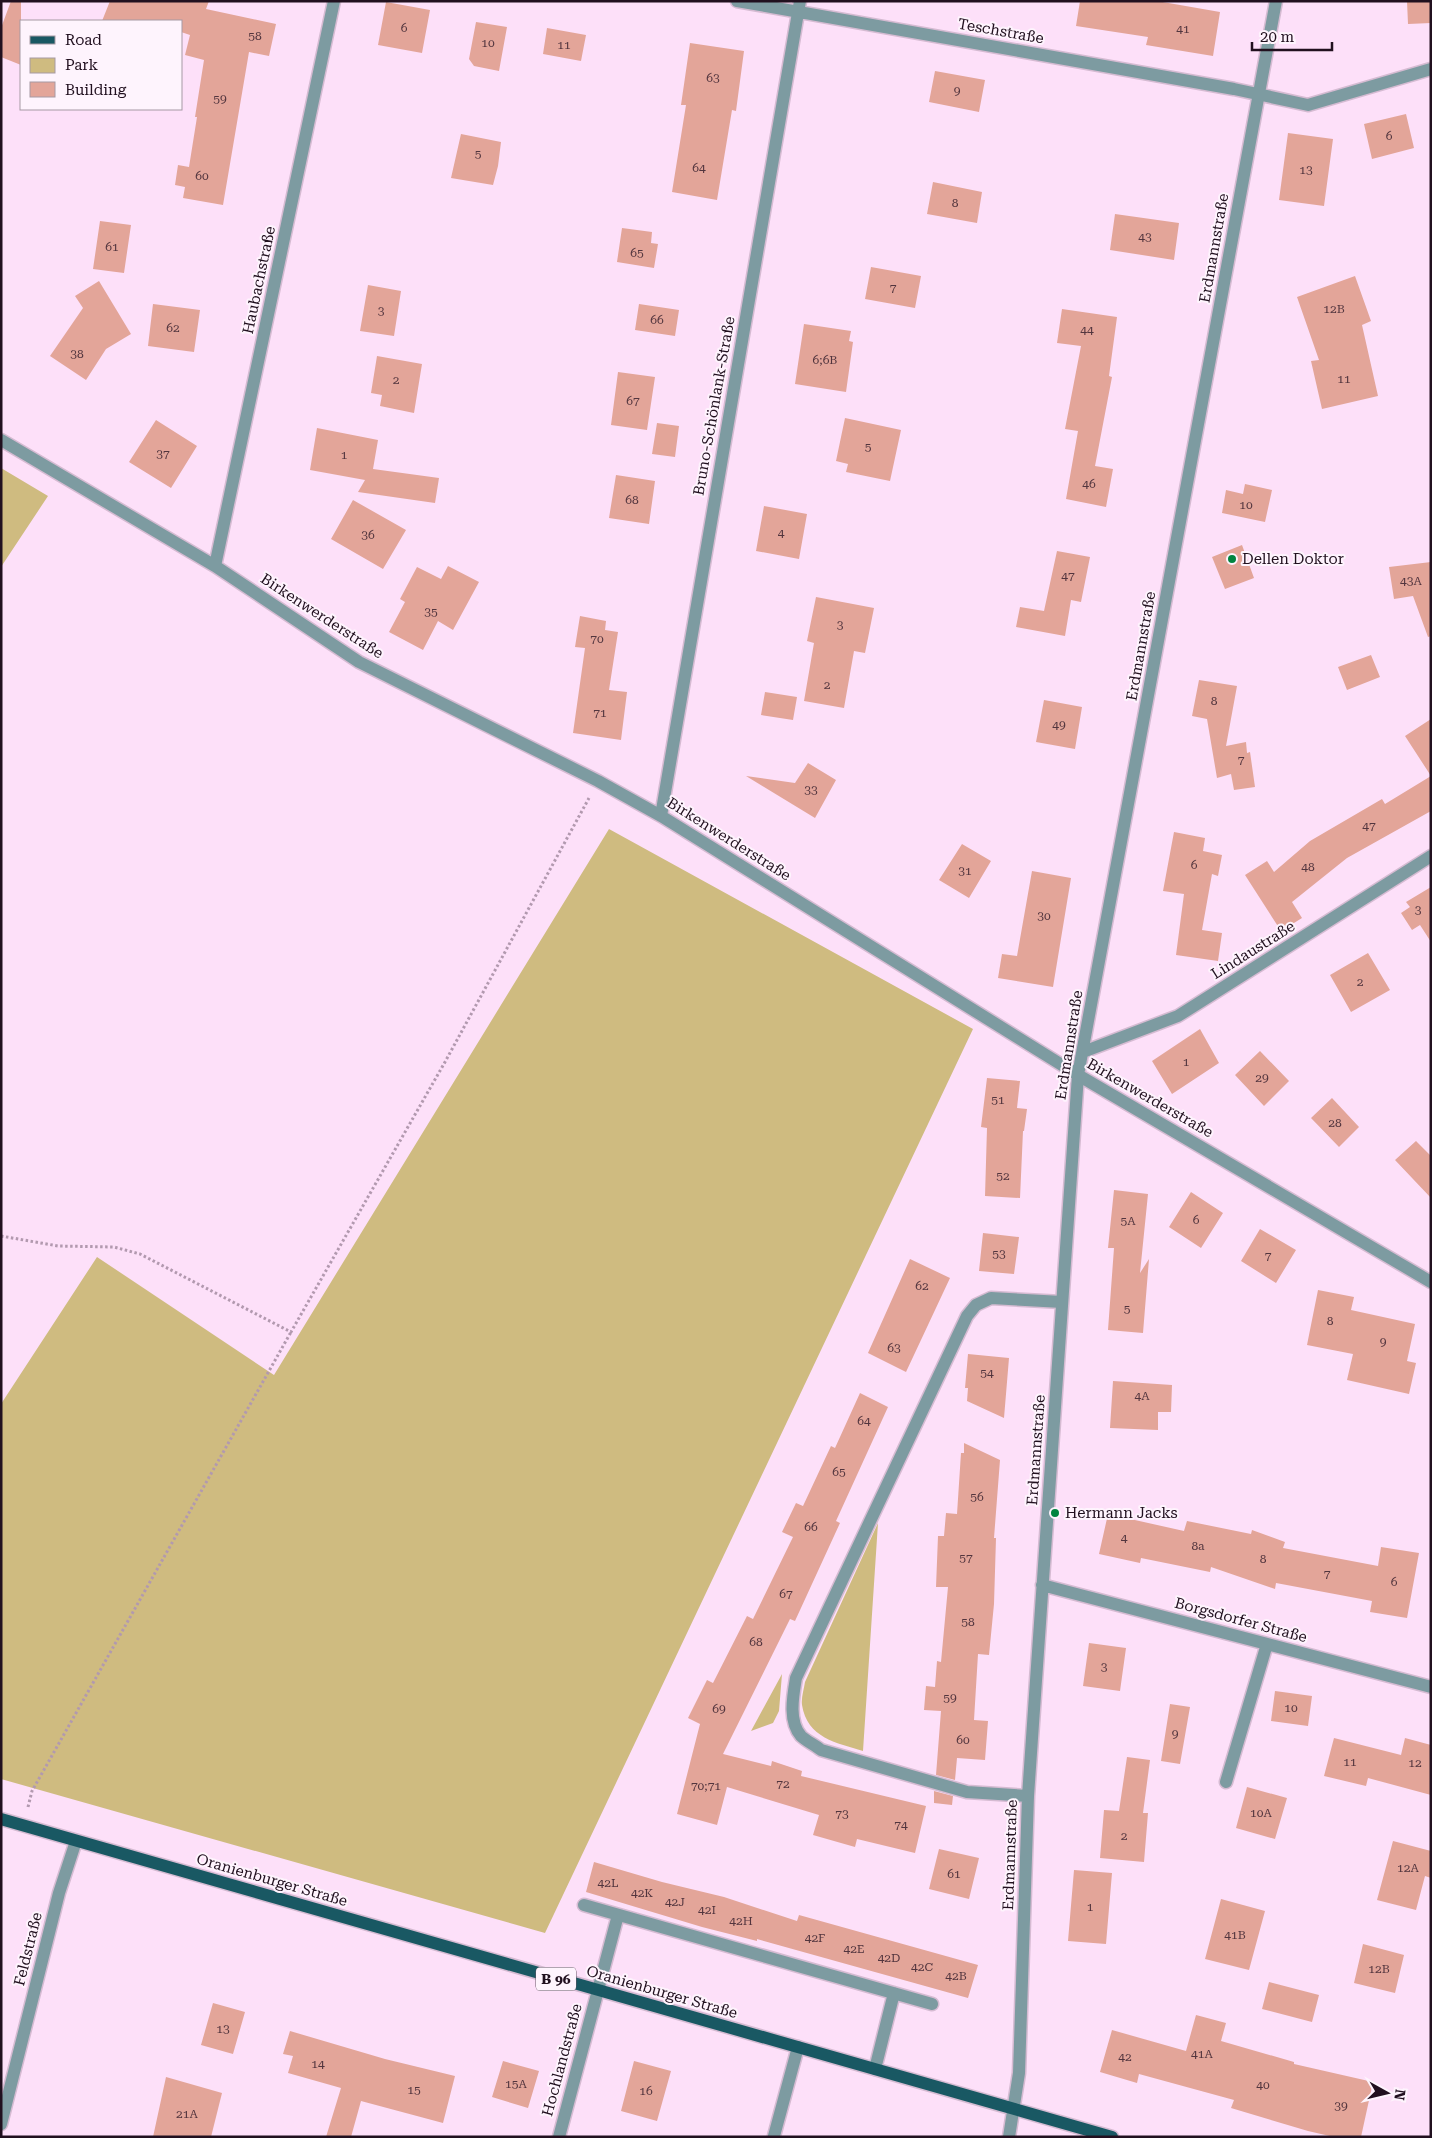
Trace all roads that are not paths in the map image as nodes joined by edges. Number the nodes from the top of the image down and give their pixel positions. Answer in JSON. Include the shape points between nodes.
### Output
{"nodes":[{"id":1,"x":334,"y":1,"type":"edge"},
{"id":2,"x":737,"y":1,"type":"edge"},
{"id":3,"x":1276,"y":1,"type":"edge"},
{"id":4,"x":799,"y":6,"type":"edge"},
{"id":5,"x":1431,"y":69,"type":"edge"},
{"id":6,"x":1258,"y":96,"type":"junction"},
{"id":7,"x":1,"y":440,"type":"edge"},
{"id":8,"x":215,"y":566,"type":"junction"},
{"id":9,"x":661,"y":816,"type":"junction"},
{"id":10,"x":1431,"y":856,"type":"edge"},
{"id":11,"x":1083,"y":1052,"type":"junction"},
{"id":12,"x":1078,"y":1075,"type":"junction"},
{"id":13,"x":1431,"y":1282,"type":"edge"},
{"id":14,"x":1062,"y":1302,"type":"junction"},
{"id":15,"x":1042,"y":1585,"type":"junction"},
{"id":16,"x":1267,"y":1644,"type":"junction"},
{"id":17,"x":1431,"y":1687,"type":"edge"},
{"id":18,"x":1226,"y":1782,"type":"dead end"},
{"id":19,"x":1028,"y":1796,"type":"junction"},
{"id":20,"x":1,"y":1819,"type":"edge"},
{"id":21,"x":76,"y":1842,"type":"junction"},
{"id":22,"x":584,"y":1905,"type":"dead end"},
{"id":23,"x":618,"y":1915,"type":"junction"},
{"id":24,"x":597,"y":1991,"type":"junction"},
{"id":25,"x":894,"y":1993,"type":"junction"},
{"id":26,"x":932,"y":2004,"type":"dead end"},
{"id":27,"x":798,"y":2047,"type":"junction"},
{"id":28,"x":875,"y":2069,"type":"junction"},
{"id":29,"x":1014,"y":2108,"type":"junction"},
{"id":30,"x":1,"y":2124,"type":"edge"},
{"id":31,"x":774,"y":2136,"type":"edge"},
{"id":32,"x":559,"y":2137,"type":"edge"},
{"id":33,"x":1009,"y":2137,"type":"edge"},
{"id":34,"x":1112,"y":2137,"type":"edge"}],
"edges":[{"from":1,"to":8,"type":"street","name":"Haubachstraße"},
{"from":2,"to":4,"type":"street","name":"Teschstraße"},
{"from":3,"to":6,"type":"street","name":"Erdmannstraße"},
{"from":4,"to":6,"type":"street","name":"Teschstraße"},
{"from":4,"to":9,"type":"street","name":"Bruno-Schönlank-Straße"},
{"from":5,"to":6,"type":"street","name":"Teschstraße","via":[[1308,105]]},
{"from":6,"to":11,"type":"street","name":"Erdmannstraße"},
{"from":7,"to":8,"type":"street","name":"Birkenwerderstraße"},
{"from":8,"to":9,"type":"street","name":"Birkenwerderstraße","via":[[359,662]]},
{"from":9,"to":12,"type":"street","name":"Birkenwerderstraße"},
{"from":10,"to":11,"type":"street","name":"Lindaustraße","via":[[1178,1016]]},
{"from":11,"to":12,"type":"street","name":"Erdmannstraße"},
{"from":12,"to":13,"type":"street","name":"Birkenwerderstraße"},
{"from":12,"to":14,"type":"street","name":"Erdmannstraße"},
{"from":14,"to":15,"type":"street","name":"Erdmannstraße"},
{"from":14,"to":19,"type":"street","via":[[991,1298],[976,1305],[967,1316],[796,1678],[793,1698],[793,1717],[800,1735],[821,1750],[967,1792]]},
{"from":15,"to":16,"type":"street","name":"Borgsdorfer Straße"},
{"from":15,"to":19,"type":"street","name":"Erdmannstraße"},
{"from":16,"to":17,"type":"street","name":"Borgsdorfer Straße"},
{"from":16,"to":18,"type":"street"},
{"from":19,"to":29,"type":"street","name":"Erdmannstraße","via":[[1020,2072]]},
{"from":20,"to":21,"type":"main road","name":"Oranienburger Straße","number":"B 96"},
{"from":21,"to":24,"type":"main road","name":"Oranienburger Straße","number":"B 96"},
{"from":21,"to":30,"type":"street","name":"Feldstraße","via":[[59,1892]]},
{"from":22,"to":23,"type":"street"},
{"from":23,"to":24,"type":"street","name":"Hochlandstraße"},
{"from":23,"to":25,"type":"street"},
{"from":24,"to":27,"type":"main road","name":"Oranienburger Straße","number":"B 96"},
{"from":24,"to":32,"type":"street","name":"Hochlandstraße"},
{"from":25,"to":26,"type":"street"},
{"from":25,"to":28,"type":"street"},
{"from":27,"to":28,"type":"main road","name":"Oranienburger Straße","number":"B 96"},
{"from":27,"to":31,"type":"street"},
{"from":28,"to":29,"type":"main road","name":"Oranienburger Straße","number":"B 96"},
{"from":29,"to":33,"type":"street","name":"Erdmannstraße"},
{"from":29,"to":34,"type":"main road","name":"Oranienburger Straße","number":"B 96"}]}
